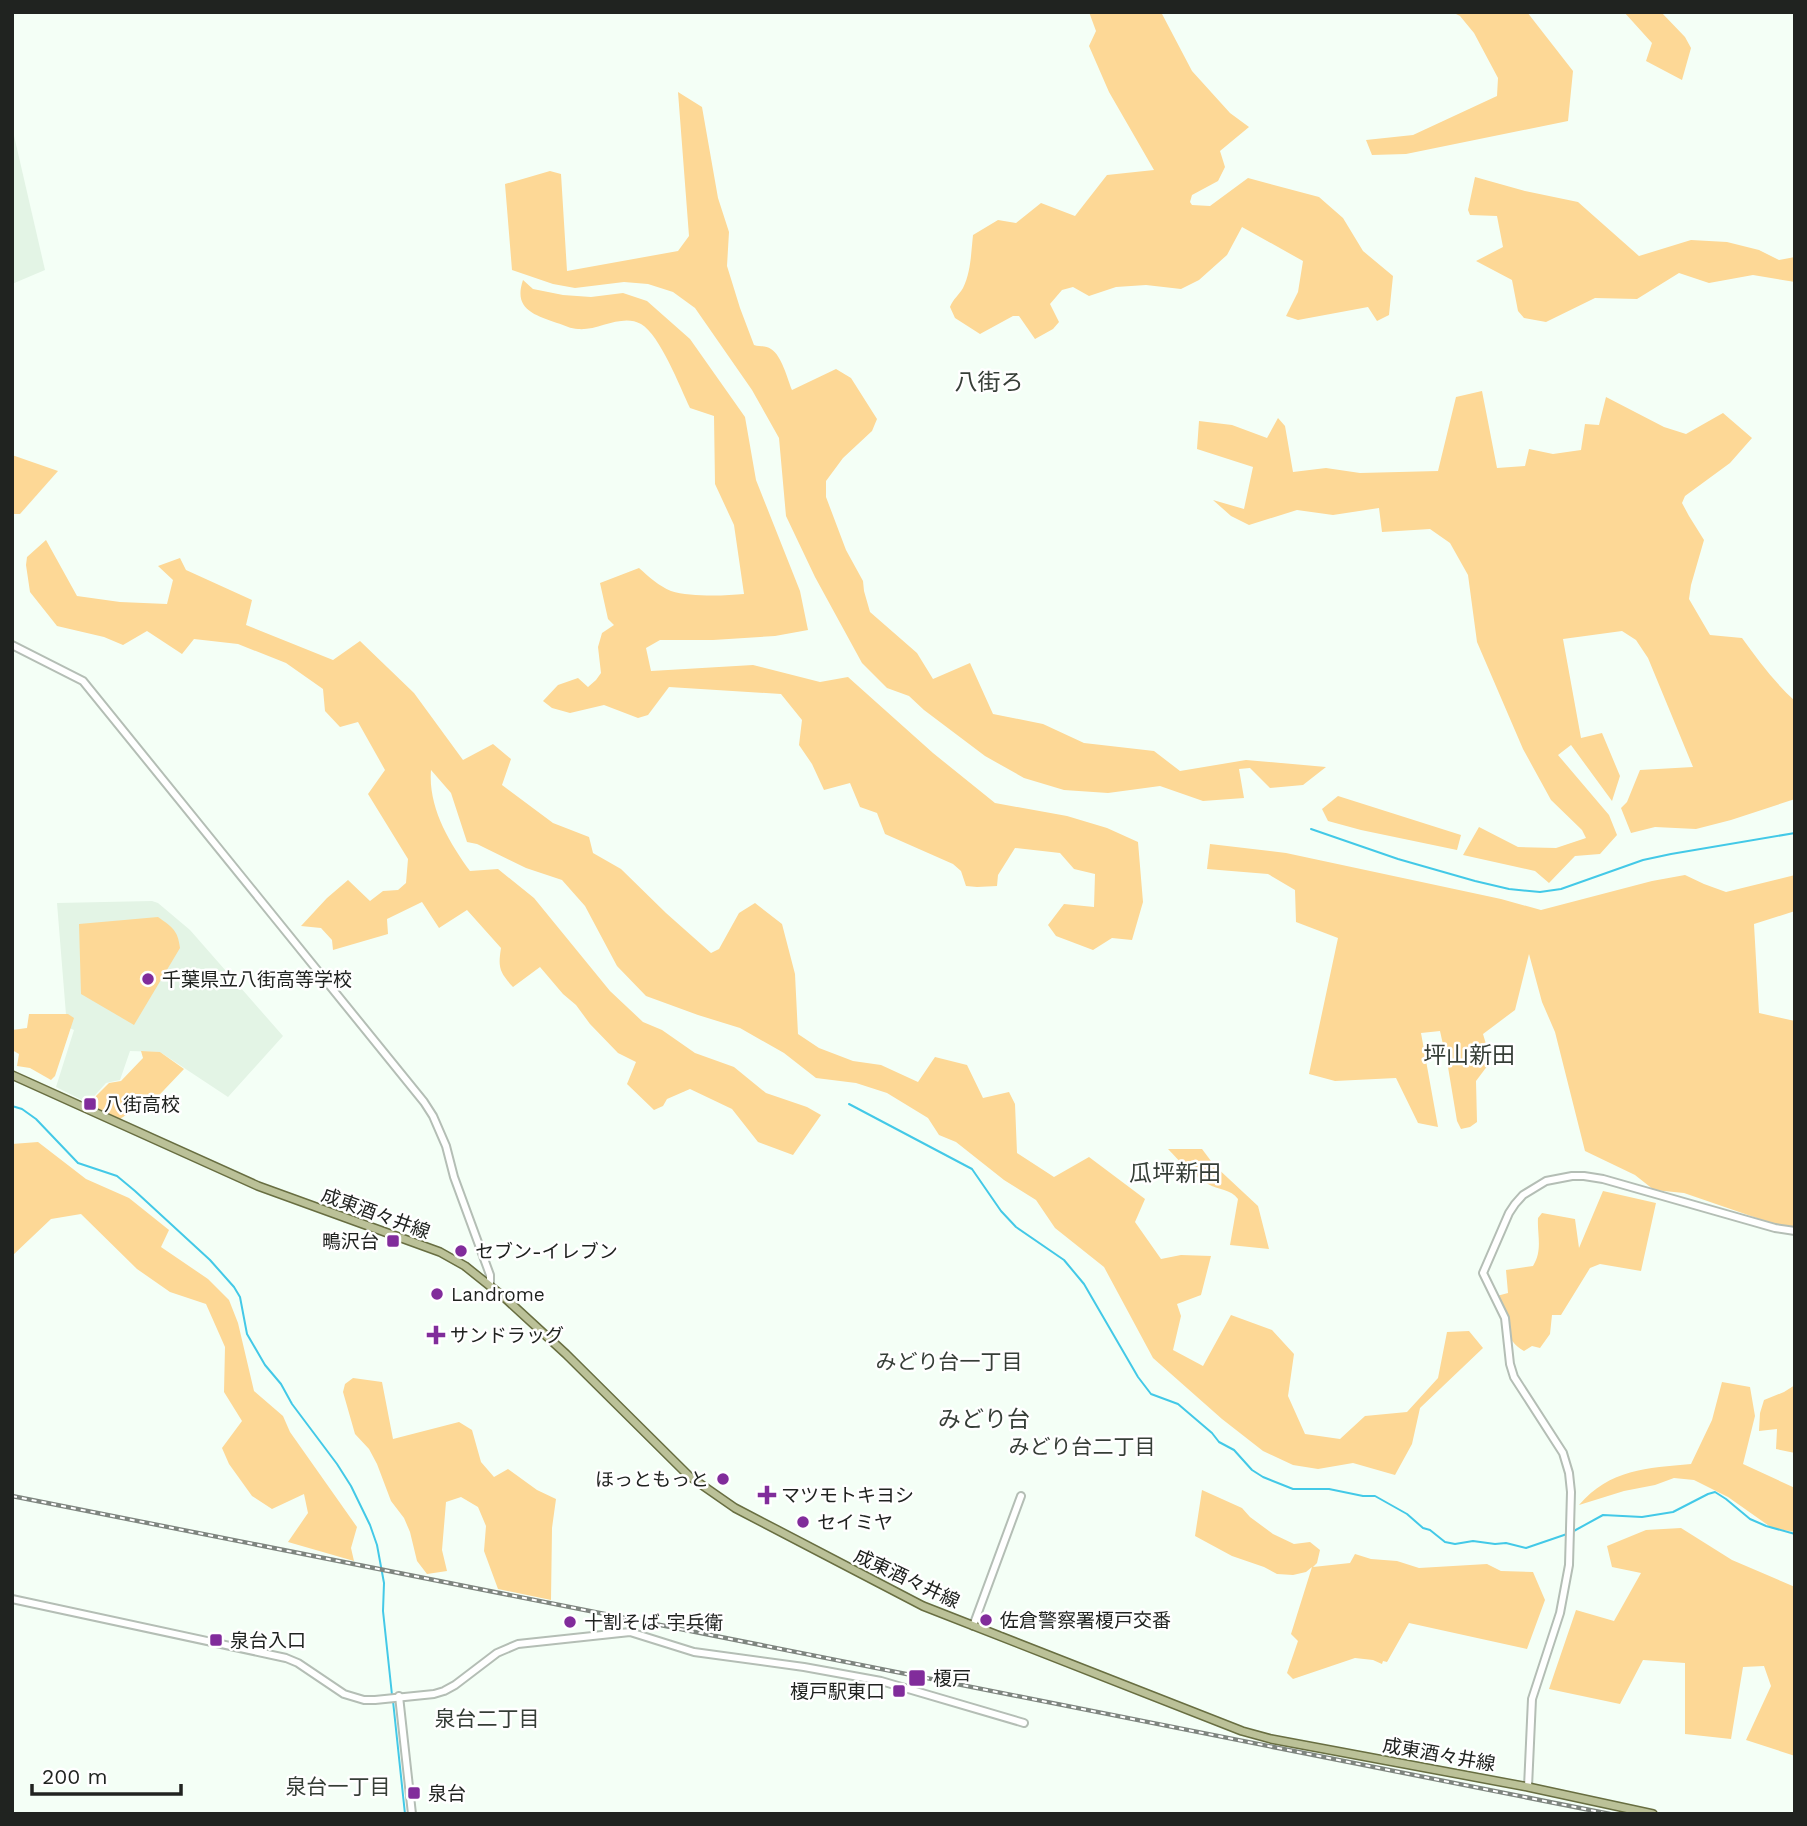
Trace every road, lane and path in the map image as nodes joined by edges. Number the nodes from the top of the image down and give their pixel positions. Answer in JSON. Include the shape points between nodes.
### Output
{"nodes":[{"id":1,"x":12,"y":645,"type":"edge"},
{"id":2,"x":12,"y":1075,"type":"edge"},
{"id":3,"x":1795,"y":1231,"type":"edge"},
{"id":4,"x":490,"y":1285,"type":"junction"},
{"id":5,"x":1021,"y":1496,"type":"dead end"},
{"id":6,"x":12,"y":1599,"type":"edge"},
{"id":7,"x":973,"y":1626,"type":"junction"},
{"id":8,"x":394,"y":1697,"type":"junction"},
{"id":9,"x":1024,"y":1723,"type":"dead end"},
{"id":10,"x":1528,"y":1787,"type":"junction"},
{"id":11,"x":412,"y":1814,"type":"edge"},
{"id":12,"x":1653,"y":1814,"type":"edge"}],
"edges":[{"from":1,"to":4,"type":"street","via":[[83,681],[424,1102],[446,1146]]},
{"from":2,"to":4,"type":"main road","name":"成東酒々井線","via":[[268,1190],[440,1252]]},
{"from":3,"to":10,"type":"street","via":[[1584,1176],[1546,1181],[1523,1195],[1509,1213],[1483,1273],[1505,1318],[1514,1377],[1563,1453],[1571,1492],[1565,1589],[1532,1699]]},
{"from":4,"to":7,"type":"main road","name":"成東酒々井線","via":[[709,1491],[923,1606]]},
{"from":5,"to":7,"type":"street"},
{"from":6,"to":8,"type":"street","via":[[272,1654],[298,1663],[344,1694],[364,1700]]},
{"from":7,"to":10,"type":"main road","name":"成東酒々井線","via":[[1242,1731]]},
{"from":8,"to":9,"type":"street","via":[[444,1690],[518,1644],[630,1632],[694,1651],[881,1681]]},
{"from":8,"to":11,"type":"street"},
{"from":10,"to":12,"type":"main road","name":"成東酒々井線"}]}
